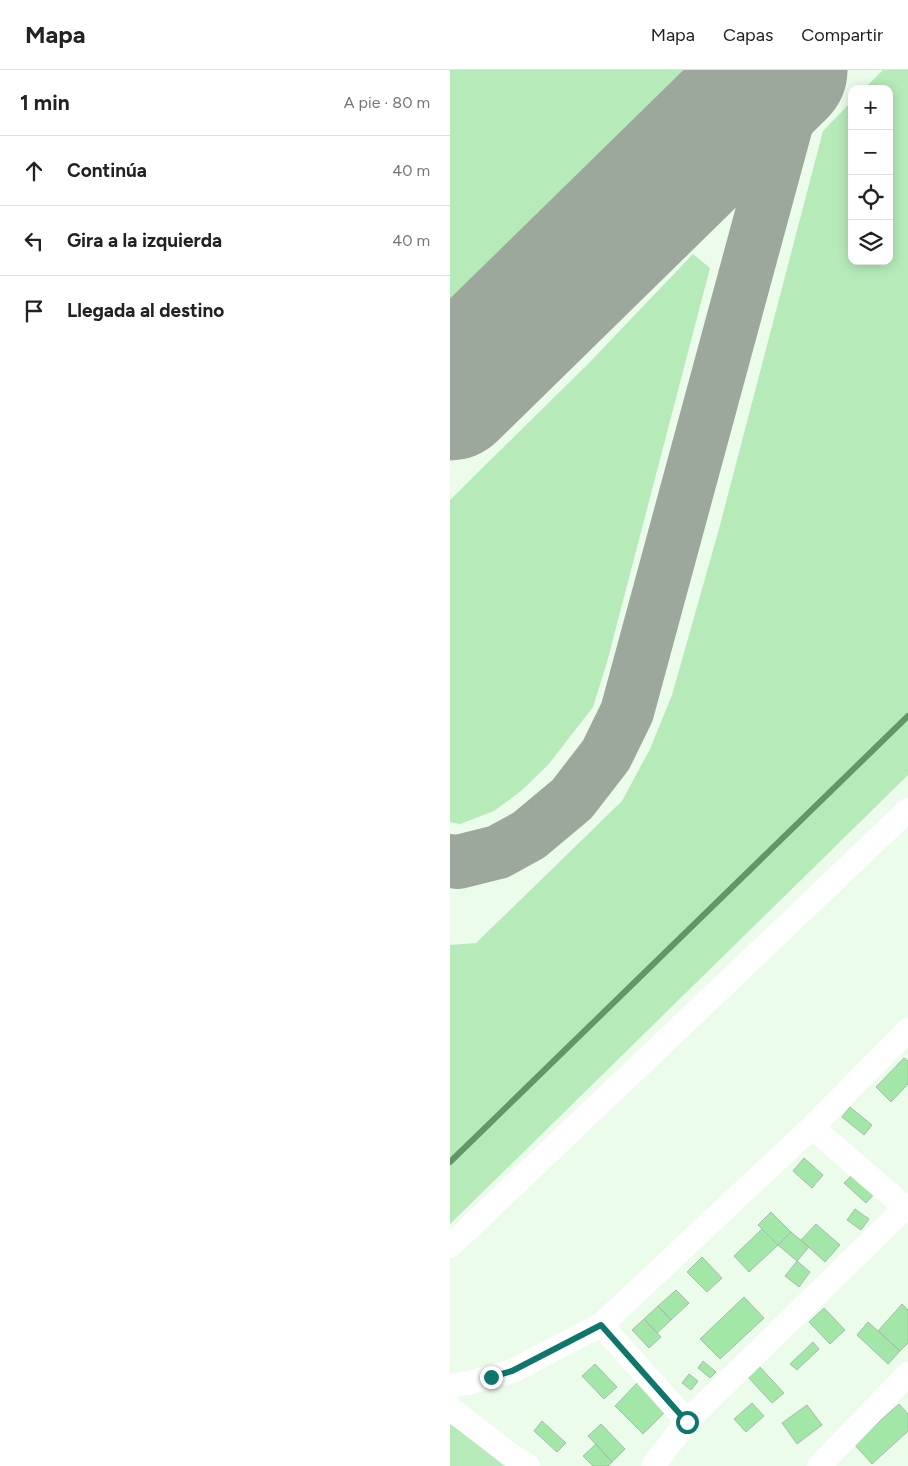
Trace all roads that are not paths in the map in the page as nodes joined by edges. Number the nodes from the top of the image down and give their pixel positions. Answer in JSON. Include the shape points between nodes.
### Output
{"nodes":[{"id":1,"x":908,"y":810,"type":"edge"},
{"id":2,"x":908,"y":1030,"type":"edge"},
{"id":3,"x":812,"y":1127,"type":"junction"},
{"id":4,"x":907,"y":1208,"type":"edge"},
{"id":5,"x":450,"y":1246,"type":"edge"},
{"id":6,"x":601,"y":1325,"type":"junction"},
{"id":7,"x":908,"y":1374,"type":"edge"},
{"id":8,"x":450,"y":1386,"type":"edge"},
{"id":9,"x":450,"y":1408,"type":"edge"},
{"id":10,"x":687,"y":1422,"type":"junction"},
{"id":11,"x":528,"y":1466,"type":"edge"},
{"id":12,"x":653,"y":1466,"type":"edge"},
{"id":13,"x":819,"y":1466,"type":"edge"}],
"edges":[{"from":1,"to":5,"type":"street"},
{"from":2,"to":3,"type":"street"},
{"from":3,"to":4,"type":"street"},
{"from":3,"to":6,"type":"street"},
{"from":4,"to":10,"type":"street"},
{"from":6,"to":8,"type":"street","via":[[512,1371]]},
{"from":6,"to":10,"type":"street"},
{"from":7,"to":13,"type":"street"},
{"from":9,"to":11,"type":"street"},
{"from":10,"to":12,"type":"street"}]}
